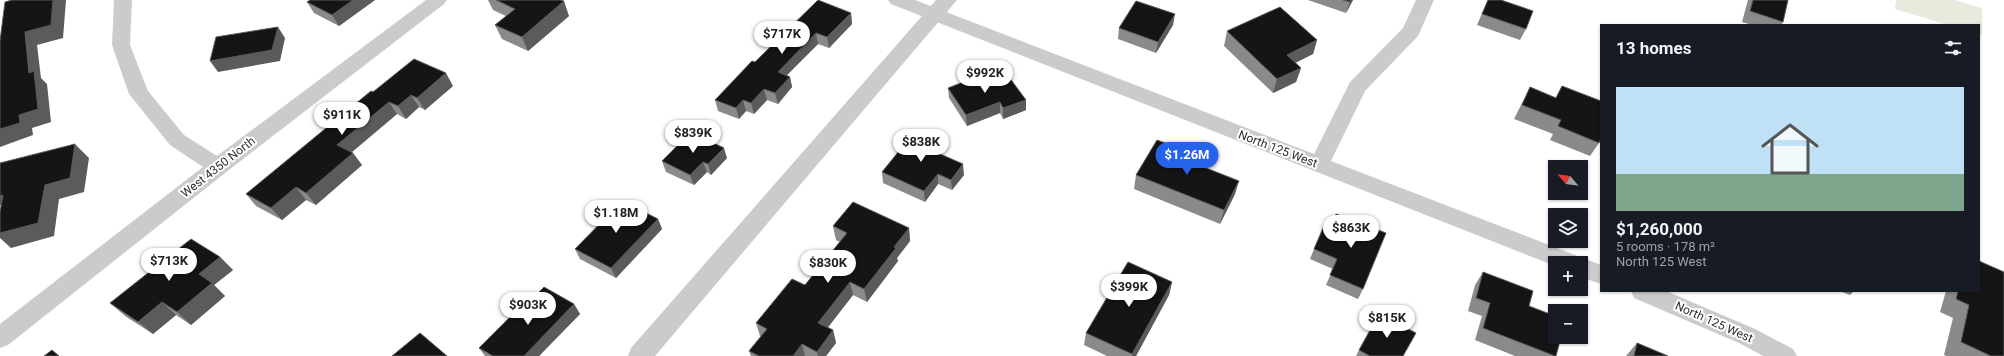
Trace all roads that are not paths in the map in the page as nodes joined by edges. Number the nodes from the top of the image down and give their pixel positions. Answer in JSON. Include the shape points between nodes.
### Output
{"nodes":[{"id":1,"x":123,"y":0,"type":"edge"},
{"id":2,"x":438,"y":0,"type":"edge"},
{"id":3,"x":897,"y":0,"type":"edge"},
{"id":4,"x":1425,"y":0,"type":"edge"},
{"id":5,"x":941,"y":7,"type":"edge"},
{"id":6,"x":1319,"y":165,"type":"junction"},
{"id":7,"x":218,"y":167,"type":"junction"},
{"id":8,"x":1553,"y":256,"type":"edge"},
{"id":9,"x":1588,"y":270,"type":"edge"},
{"id":10,"x":1600,"y":275,"type":"edge"},
{"id":11,"x":1644,"y":292,"type":"edge"},
{"id":12,"x":0,"y":338,"type":"edge"},
{"id":13,"x":640,"y":356,"type":"edge"},
{"id":14,"x":1785,"y":356,"type":"edge"}],
"edges":[{"from":1,"to":7,"type":"street","via":[[121,45],[139,94],[177,140]]},
{"from":2,"to":7,"type":"street","name":"West 4350 North"},
{"from":3,"to":5,"type":"street","name":"North 125 West"},
{"from":4,"to":6,"type":"street","via":[[1410,31],[1357,87]]},
{"from":5,"to":6,"type":"street","name":"North 125 West"},
{"from":5,"to":13,"type":"street"},
{"from":6,"to":8,"type":"street","name":"North 125 West"},
{"from":7,"to":12,"type":"street","name":"West 4350 North"},
{"from":9,"to":10,"type":"street"},
{"from":11,"to":14,"type":"street","name":"North 125 West","via":[[1747,336]]}]}
